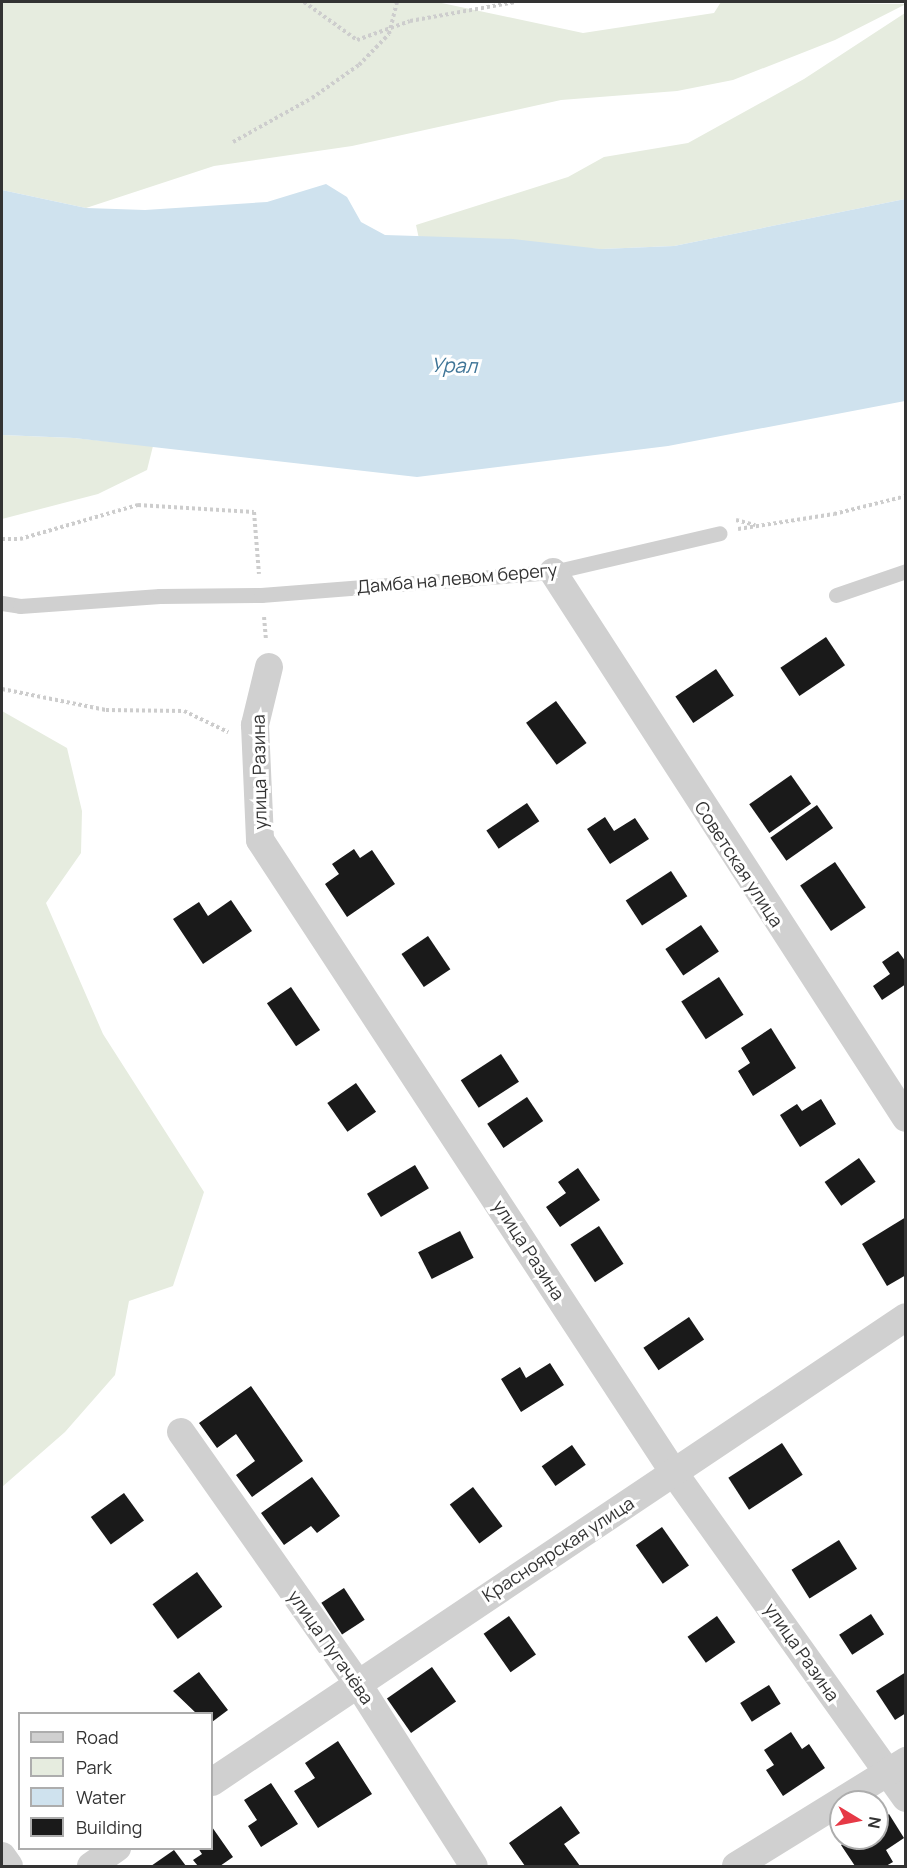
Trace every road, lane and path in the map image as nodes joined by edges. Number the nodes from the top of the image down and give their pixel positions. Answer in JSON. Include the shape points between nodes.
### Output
{"nodes":[{"id":1,"x":304,"y":2,"type":"edge"},
{"id":2,"x":397,"y":2,"type":"edge"},
{"id":3,"x":513,"y":2,"type":"edge"},
{"id":4,"x":391,"y":27,"type":"junction"},
{"id":5,"x":233,"y":142,"type":"dead end"},
{"id":6,"x":906,"y":496,"type":"edge"},
{"id":7,"x":720,"y":533,"type":"joint"},
{"id":8,"x":2,"y":539,"type":"edge"},
{"id":9,"x":906,"y":571,"type":"edge"},
{"id":10,"x":553,"y":572,"type":"junction"},
{"id":11,"x":261,"y":595,"type":"junction"},
{"id":12,"x":836,"y":595,"type":"dead end"},
{"id":13,"x":2,"y":603,"type":"edge"},
{"id":14,"x":269,"y":667,"type":"joint"},
{"id":15,"x":2,"y":689,"type":"edge"},
{"id":16,"x":256,"y":746,"type":"junction"},
{"id":17,"x":906,"y":1118,"type":"edge"},
{"id":18,"x":906,"y":1317,"type":"edge"},
{"id":19,"x":181,"y":1432,"type":"dead end"},
{"id":20,"x":674,"y":1473,"type":"junction"},
{"id":21,"x":356,"y":1681,"type":"junction"},
{"id":22,"x":897,"y":1767,"type":"edge"},
{"id":23,"x":213,"y":1781,"type":"edge"},
{"id":24,"x":906,"y":1798,"type":"edge"},
{"id":25,"x":114,"y":1850,"type":"edge"},
{"id":26,"x":2,"y":1856,"type":"edge"},
{"id":27,"x":9,"y":1866,"type":"edge"},
{"id":28,"x":91,"y":1866,"type":"edge"},
{"id":29,"x":474,"y":1866,"type":"edge"},
{"id":30,"x":736,"y":1866,"type":"edge"}],
"edges":[{"from":1,"to":4,"type":"path","via":[[357,40]]},
{"from":2,"to":4,"type":"path"},
{"from":3,"to":4,"type":"path"},
{"from":4,"to":5,"type":"path","via":[[359,64],[312,98]]},
{"from":6,"to":7,"type":"path","via":[[834,514]]},
{"from":7,"to":10,"type":"lane","name":"Дамба на левом берегу"},
{"from":8,"to":11,"type":"path","via":[[20,539],[138,505],[254,512]]},
{"from":9,"to":12,"type":"lane"},
{"from":10,"to":11,"type":"lane","name":"Дамба на левом берегу"},
{"from":10,"to":17,"type":"street","name":"Советская улица","via":[[573,610]]},
{"from":11,"to":13,"type":"lane","name":"Дамба на левом берегу","via":[[160,596],[20,606]]},
{"from":11,"to":14,"type":"path"},
{"from":14,"to":16,"type":"street","name":"улица Разина","via":[[260,692]]},
{"from":15,"to":16,"type":"path","via":[[106,710],[184,711]]},
{"from":16,"to":20,"type":"street","name":"улица Разина","via":[[260,840]]},
{"from":18,"to":20,"type":"street","name":"Красноярская улица"},
{"from":19,"to":21,"type":"street","name":"улица Пугачёва"},
{"from":20,"to":21,"type":"street","name":"Красноярская улица"},
{"from":20,"to":22,"type":"street","name":"улица Разина"},
{"from":21,"to":23,"type":"street","name":"Красноярская улица"},
{"from":21,"to":29,"type":"street","name":"улица Пугачёва"},
{"from":22,"to":24,"type":"street","name":"улица Разина"},
{"from":22,"to":30,"type":"street"},
{"from":25,"to":28,"type":"street"},
{"from":26,"to":27,"type":"street"}]}
